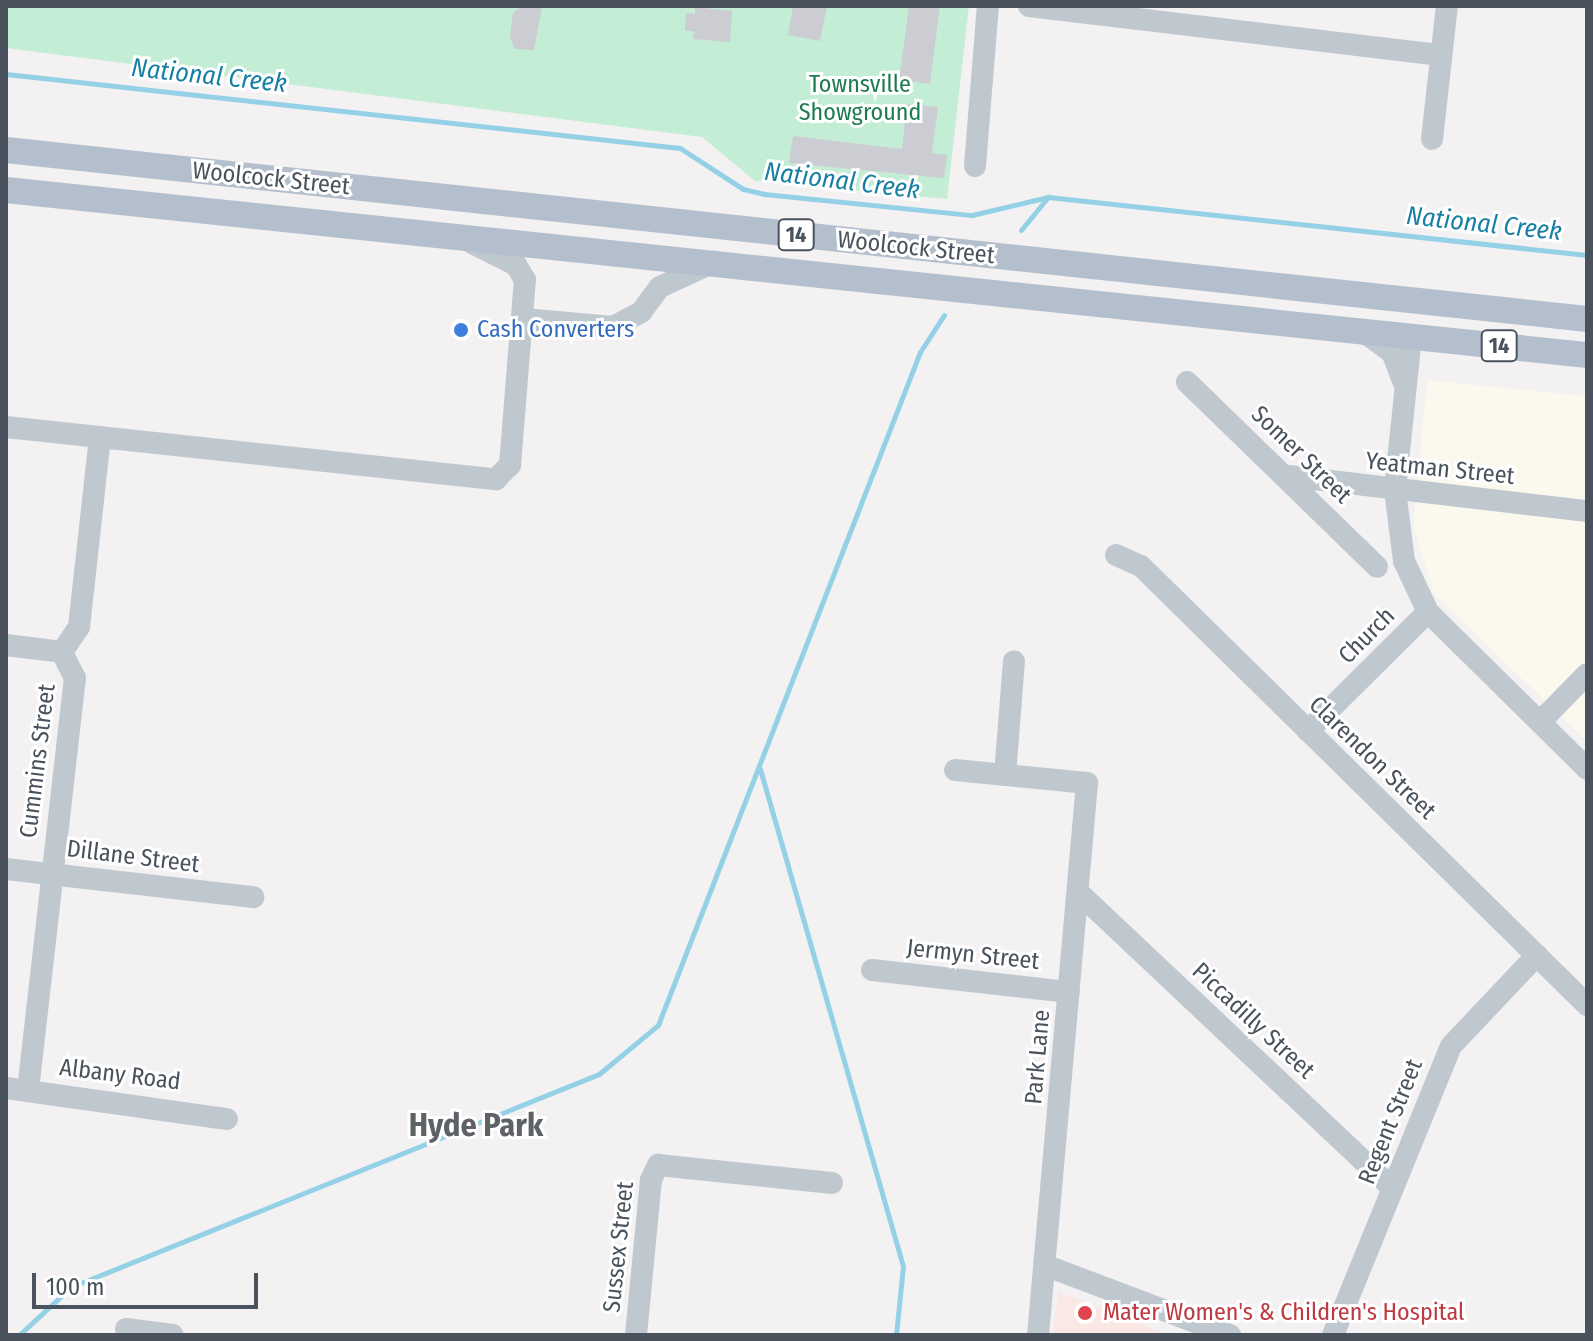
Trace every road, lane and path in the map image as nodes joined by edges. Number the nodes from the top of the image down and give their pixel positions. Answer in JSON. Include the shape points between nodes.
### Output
{"nodes":[{"id":1,"x":988,"y":6,"type":"edge"},
{"id":2,"x":1029,"y":6,"type":"edge"},
{"id":3,"x":1447,"y":6,"type":"edge"},
{"id":4,"x":1441,"y":55,"type":"junction"},
{"id":5,"x":1432,"y":139,"type":"dead end"},
{"id":6,"x":6,"y":150,"type":"edge"},
{"id":7,"x":975,"y":166,"type":"dead end"},
{"id":8,"x":6,"y":190,"type":"edge"},
{"id":9,"x":6,"y":204,"type":"edge"},
{"id":10,"x":136,"y":204,"type":"junction"},
{"id":11,"x":435,"y":232,"type":"junction"},
{"id":12,"x":716,"y":261,"type":"junction"},
{"id":13,"x":1366,"y":296,"type":"junction"},
{"id":14,"x":525,"y":319,"type":"junction"},
{"id":15,"x":1587,"y":319,"type":"edge"},
{"id":16,"x":1364,"y":332,"type":"junction"},
{"id":17,"x":1411,"y":337,"type":"junction"},
{"id":18,"x":1587,"y":355,"type":"edge"},
{"id":19,"x":1187,"y":382,"type":"dead end"},
{"id":20,"x":1405,"y":393,"type":"junction"},
{"id":21,"x":6,"y":427,"type":"edge"},
{"id":22,"x":100,"y":438,"type":"junction"},
{"id":23,"x":1288,"y":476,"type":"junction"},
{"id":24,"x":1395,"y":490,"type":"junction"},
{"id":25,"x":1587,"y":511,"type":"edge"},
{"id":26,"x":1116,"y":555,"type":"dead end"},
{"id":27,"x":1377,"y":567,"type":"dead end"},
{"id":28,"x":1428,"y":612,"type":"junction"},
{"id":29,"x":6,"y":645,"type":"edge"},
{"id":30,"x":62,"y":652,"type":"junction"},
{"id":31,"x":1014,"y":661,"type":"dead end"},
{"id":32,"x":1587,"y":674,"type":"edge"},
{"id":33,"x":1540,"y":722,"type":"junction"},
{"id":34,"x":1308,"y":731,"type":"junction"},
{"id":35,"x":1587,"y":769,"type":"edge"},
{"id":36,"x":955,"y":770,"type":"dead end"},
{"id":37,"x":1005,"y":775,"type":"junction"},
{"id":38,"x":6,"y":869,"type":"edge"},
{"id":39,"x":51,"y":874,"type":"junction"},
{"id":40,"x":1078,"y":892,"type":"junction"},
{"id":41,"x":253,"y":897,"type":"dead end"},
{"id":42,"x":1537,"y":955,"type":"junction"},
{"id":43,"x":872,"y":970,"type":"dead end"},
{"id":44,"x":1069,"y":992,"type":"junction"},
{"id":45,"x":1587,"y":1005,"type":"edge"},
{"id":46,"x":17,"y":1089,"type":"edge"},
{"id":47,"x":227,"y":1119,"type":"dead end"},
{"id":48,"x":832,"y":1183,"type":"dead end"},
{"id":49,"x":1392,"y":1188,"type":"junction"},
{"id":50,"x":1047,"y":1266,"type":"junction"},
{"id":51,"x":126,"y":1329,"type":"dead end"},
{"id":52,"x":173,"y":1335,"type":"edge"},
{"id":53,"x":636,"y":1335,"type":"edge"},
{"id":54,"x":1038,"y":1335,"type":"edge"},
{"id":55,"x":1230,"y":1335,"type":"edge"},
{"id":56,"x":1333,"y":1335,"type":"edge"}],
"edges":[{"from":1,"to":7,"type":"street"},
{"from":2,"to":4,"type":"street"},
{"from":3,"to":4,"type":"street"},
{"from":4,"to":5,"type":"street"},
{"from":6,"to":13,"type":"main road","name":"Woolcock Street","number":"14"},
{"from":8,"to":10,"type":"main road","name":"Woolcock Street","number":"14"},
{"from":9,"to":10,"type":"main road"},
{"from":10,"to":11,"type":"main road","name":"Woolcock Street","number":"14"},
{"from":11,"to":12,"type":"main road","name":"Woolcock Street","number":"14"},
{"from":11,"to":14,"type":"street","via":[[516,265],[525,280]]},
{"from":12,"to":14,"type":"street","via":[[660,287],[641,312],[613,327]]},
{"from":12,"to":16,"type":"main road","name":"Woolcock Street","number":"14"},
{"from":13,"to":15,"type":"main road","name":"Woolcock Street","number":"14"},
{"from":13,"to":17,"type":"main road","via":[[1406,316]]},
{"from":14,"to":22,"type":"street","via":[[510,465],[496,479]]},
{"from":16,"to":17,"type":"main road","name":"Woolcock Street","number":"14"},
{"from":16,"to":20,"type":"street","via":[[1392,352]]},
{"from":17,"to":18,"type":"main road","name":"Woolcock Street","number":"14"},
{"from":17,"to":20,"type":"street"},
{"from":19,"to":23,"type":"street","name":"Somer Street"},
{"from":20,"to":24,"type":"street"},
{"from":21,"to":22,"type":"street"},
{"from":22,"to":30,"type":"street","name":"Cummins Street","via":[[79,627]]},
{"from":23,"to":24,"type":"street","name":"Yeatman Street"},
{"from":23,"to":27,"type":"street","name":"Somer Street"},
{"from":24,"to":25,"type":"street","name":"Yeatman Street"},
{"from":24,"to":28,"type":"street","via":[[1404,561]]},
{"from":26,"to":34,"type":"street","name":"Clarendon Street","via":[[1141,566]]},
{"from":28,"to":33,"type":"street"},
{"from":28,"to":34,"type":"street","name":"Church"},
{"from":29,"to":30,"type":"street"},
{"from":30,"to":39,"type":"street","name":"Cummins Street","via":[[75,678]]},
{"from":31,"to":37,"type":"street"},
{"from":32,"to":33,"type":"street"},
{"from":33,"to":35,"type":"street"},
{"from":34,"to":42,"type":"street","name":"Clarendon Street"},
{"from":36,"to":37,"type":"street"},
{"from":37,"to":40,"type":"street","name":"Park Lane","via":[[1087,783]]},
{"from":38,"to":39,"type":"street","name":"Dillane Street"},
{"from":39,"to":41,"type":"street","name":"Dillane Street"},
{"from":39,"to":46,"type":"street","name":"Cummins Street"},
{"from":40,"to":44,"type":"street","name":"Park Lane"},
{"from":40,"to":49,"type":"street","name":"Piccadilly Street"},
{"from":42,"to":45,"type":"street","name":"Clarendon Street"},
{"from":42,"to":49,"type":"street","name":"Regent Street","via":[[1451,1046]]},
{"from":43,"to":44,"type":"street","name":"Jermyn Street"},
{"from":44,"to":50,"type":"street","name":"Park Lane"},
{"from":46,"to":47,"type":"street","name":"Albany Road"},
{"from":48,"to":53,"type":"street","name":"Sussex Street","via":[[658,1165],[651,1180]]},
{"from":49,"to":56,"type":"street","name":"Regent Street"},
{"from":50,"to":54,"type":"street","name":"Park Lane"},
{"from":50,"to":55,"type":"street"},
{"from":51,"to":52,"type":"street"}]}
